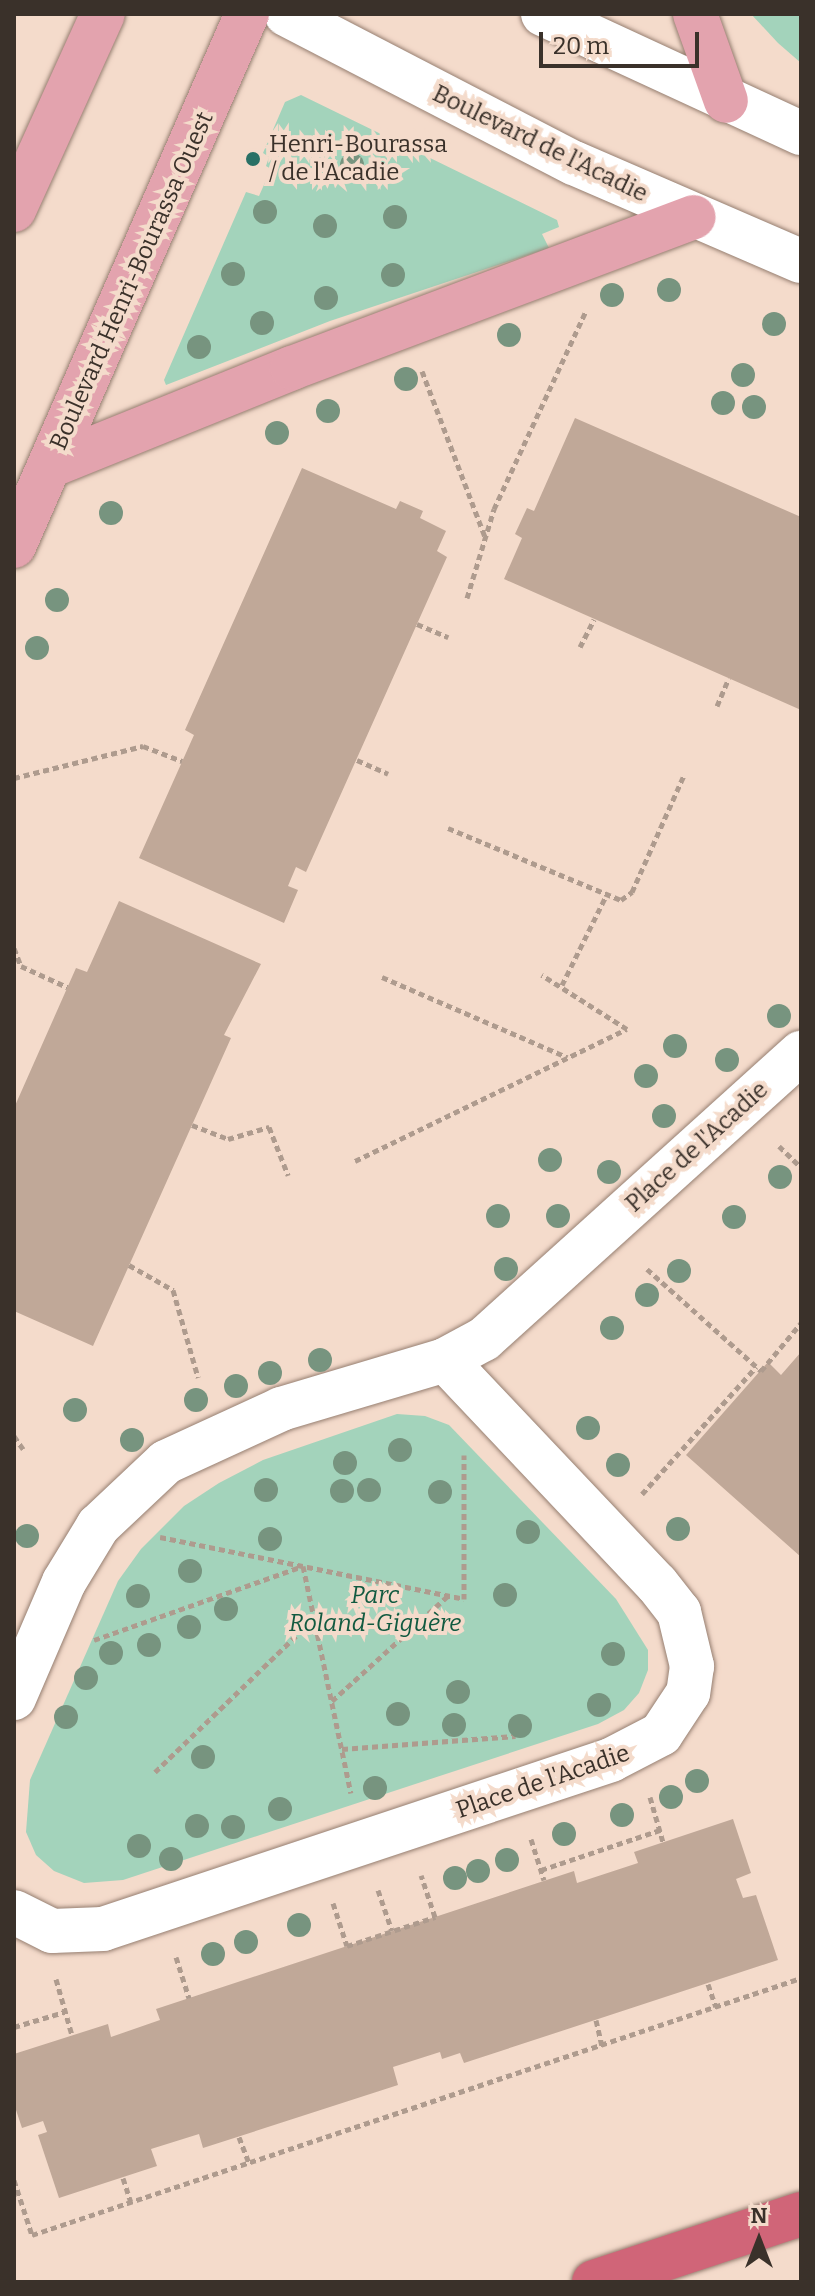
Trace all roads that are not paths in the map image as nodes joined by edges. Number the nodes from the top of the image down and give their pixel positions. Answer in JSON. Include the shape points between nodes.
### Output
{"nodes":[{"id":1,"x":103,"y":14,"type":"edge"},
{"id":2,"x":247,"y":14,"type":"edge"},
{"id":3,"x":286,"y":14,"type":"edge"},
{"id":4,"x":543,"y":14,"type":"edge"},
{"id":5,"x":695,"y":14,"type":"edge"},
{"id":6,"x":726,"y":101,"type":"junction"},
{"id":7,"x":801,"y":133,"type":"edge"},
{"id":8,"x":14,"y":210,"type":"edge"},
{"id":9,"x":694,"y":217,"type":"junction"},
{"id":10,"x":801,"y":261,"type":"edge"},
{"id":11,"x":52,"y":465,"type":"junction"},
{"id":12,"x":14,"y":546,"type":"edge"},
{"id":13,"x":801,"y":1053,"type":"edge"},
{"id":14,"x":445,"y":1360,"type":"junction"},
{"id":15,"x":14,"y":1698,"type":"edge"},
{"id":16,"x":14,"y":1912,"type":"edge"},
{"id":17,"x":801,"y":2214,"type":"edge"},
{"id":18,"x":594,"y":2282,"type":"edge"}],
"edges":[{"from":1,"to":8,"type":"main road"},
{"from":2,"to":11,"type":"main road","name":"Boulevard Henri-Bourassa Ouest"},
{"from":3,"to":9,"type":"street","name":"Boulevard de l'Acadie","via":[[574,163]]},
{"from":4,"to":6,"type":"street"},
{"from":5,"to":6,"type":"main road"},
{"from":6,"to":7,"type":"street"},
{"from":9,"to":10,"type":"street","name":"Boulevard de l'Acadie"},
{"from":9,"to":11,"type":"main road","via":[[292,368]]},
{"from":11,"to":12,"type":"main road","name":"Boulevard Henri-Bourassa Ouest"},
{"from":13,"to":14,"type":"street","name":"Place de l'Acadie","via":[[484,1339]]},
{"from":14,"to":15,"type":"street","name":"Place de l'Acadie","via":[[281,1409],[166,1462],[98,1526],[64,1582]]},
{"from":14,"to":16,"type":"street","name":"Place de l'Acadie","via":[[679,1612],[692,1666],[688,1693],[676,1717],[641,1749],[103,1929],[52,1931]]},
{"from":17,"to":18,"type":"highway"}]}
